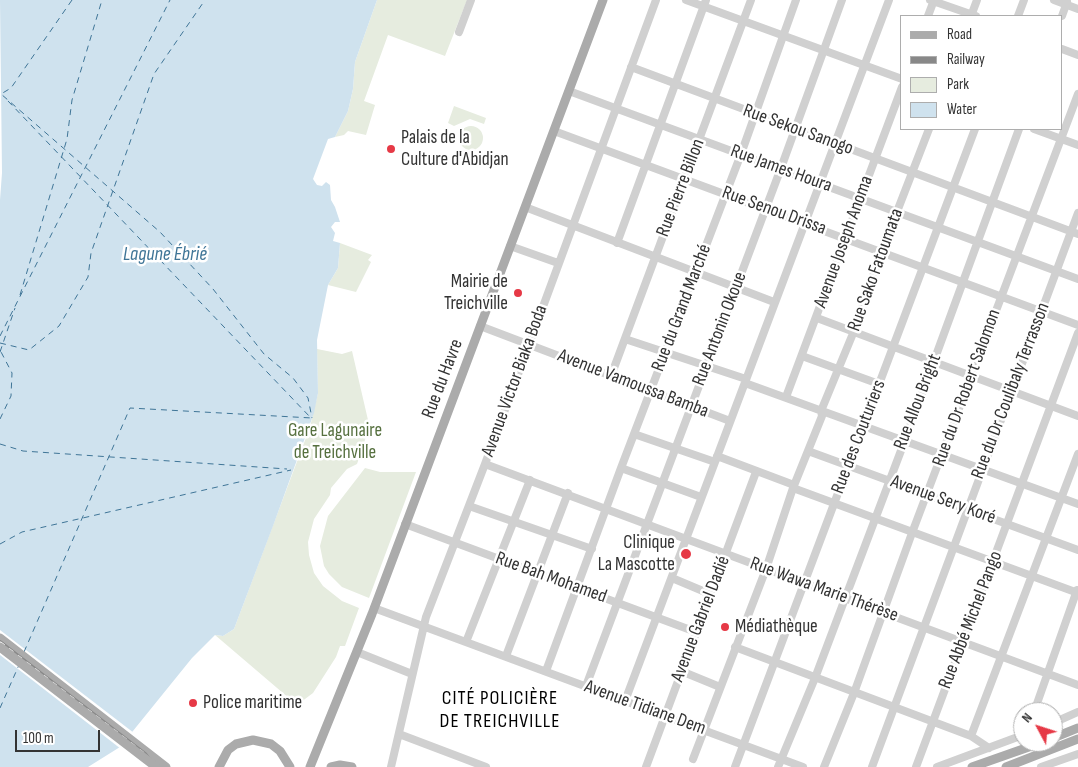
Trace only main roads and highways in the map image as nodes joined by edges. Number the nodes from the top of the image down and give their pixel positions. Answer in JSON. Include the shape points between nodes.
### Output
{"nodes":[{"id":1,"x":603,"y":0,"type":"edge"},
{"id":2,"x":0,"y":638,"type":"edge"},
{"id":3,"x":0,"y":647,"type":"edge"},
{"id":4,"x":1078,"y":728,"type":"edge"},
{"id":5,"x":1063,"y":734,"type":"edge"},
{"id":6,"x":1078,"y":739,"type":"edge"},
{"id":7,"x":1015,"y":752,"type":"edge"},
{"id":8,"x":975,"y":766,"type":"edge"},
{"id":9,"x":156,"y":767,"type":"edge"},
{"id":10,"x":166,"y":767,"type":"edge"},
{"id":11,"x":219,"y":767,"type":"edge"},
{"id":12,"x":290,"y":767,"type":"edge"},
{"id":13,"x":310,"y":767,"type":"edge"},
{"id":14,"x":331,"y":767,"type":"edge"},
{"id":15,"x":352,"y":767,"type":"edge"},
{"id":16,"x":1006,"y":767,"type":"edge"}],
"edges":[{"from":1,"to":13,"type":"main road","name":"Rue du Havre","via":[[374,608]]},
{"from":2,"to":10,"type":"main road"},
{"from":3,"to":9,"type":"main road","bridge":true},
{"from":4,"to":5,"type":"main road"},
{"from":6,"to":16,"type":"main road"},
{"from":7,"to":8,"type":"main road"},
{"from":11,"to":12,"type":"main road","via":[[228,750],[236,744],[254,740],[271,744]]},
{"from":14,"to":15,"type":"main road"}]}
